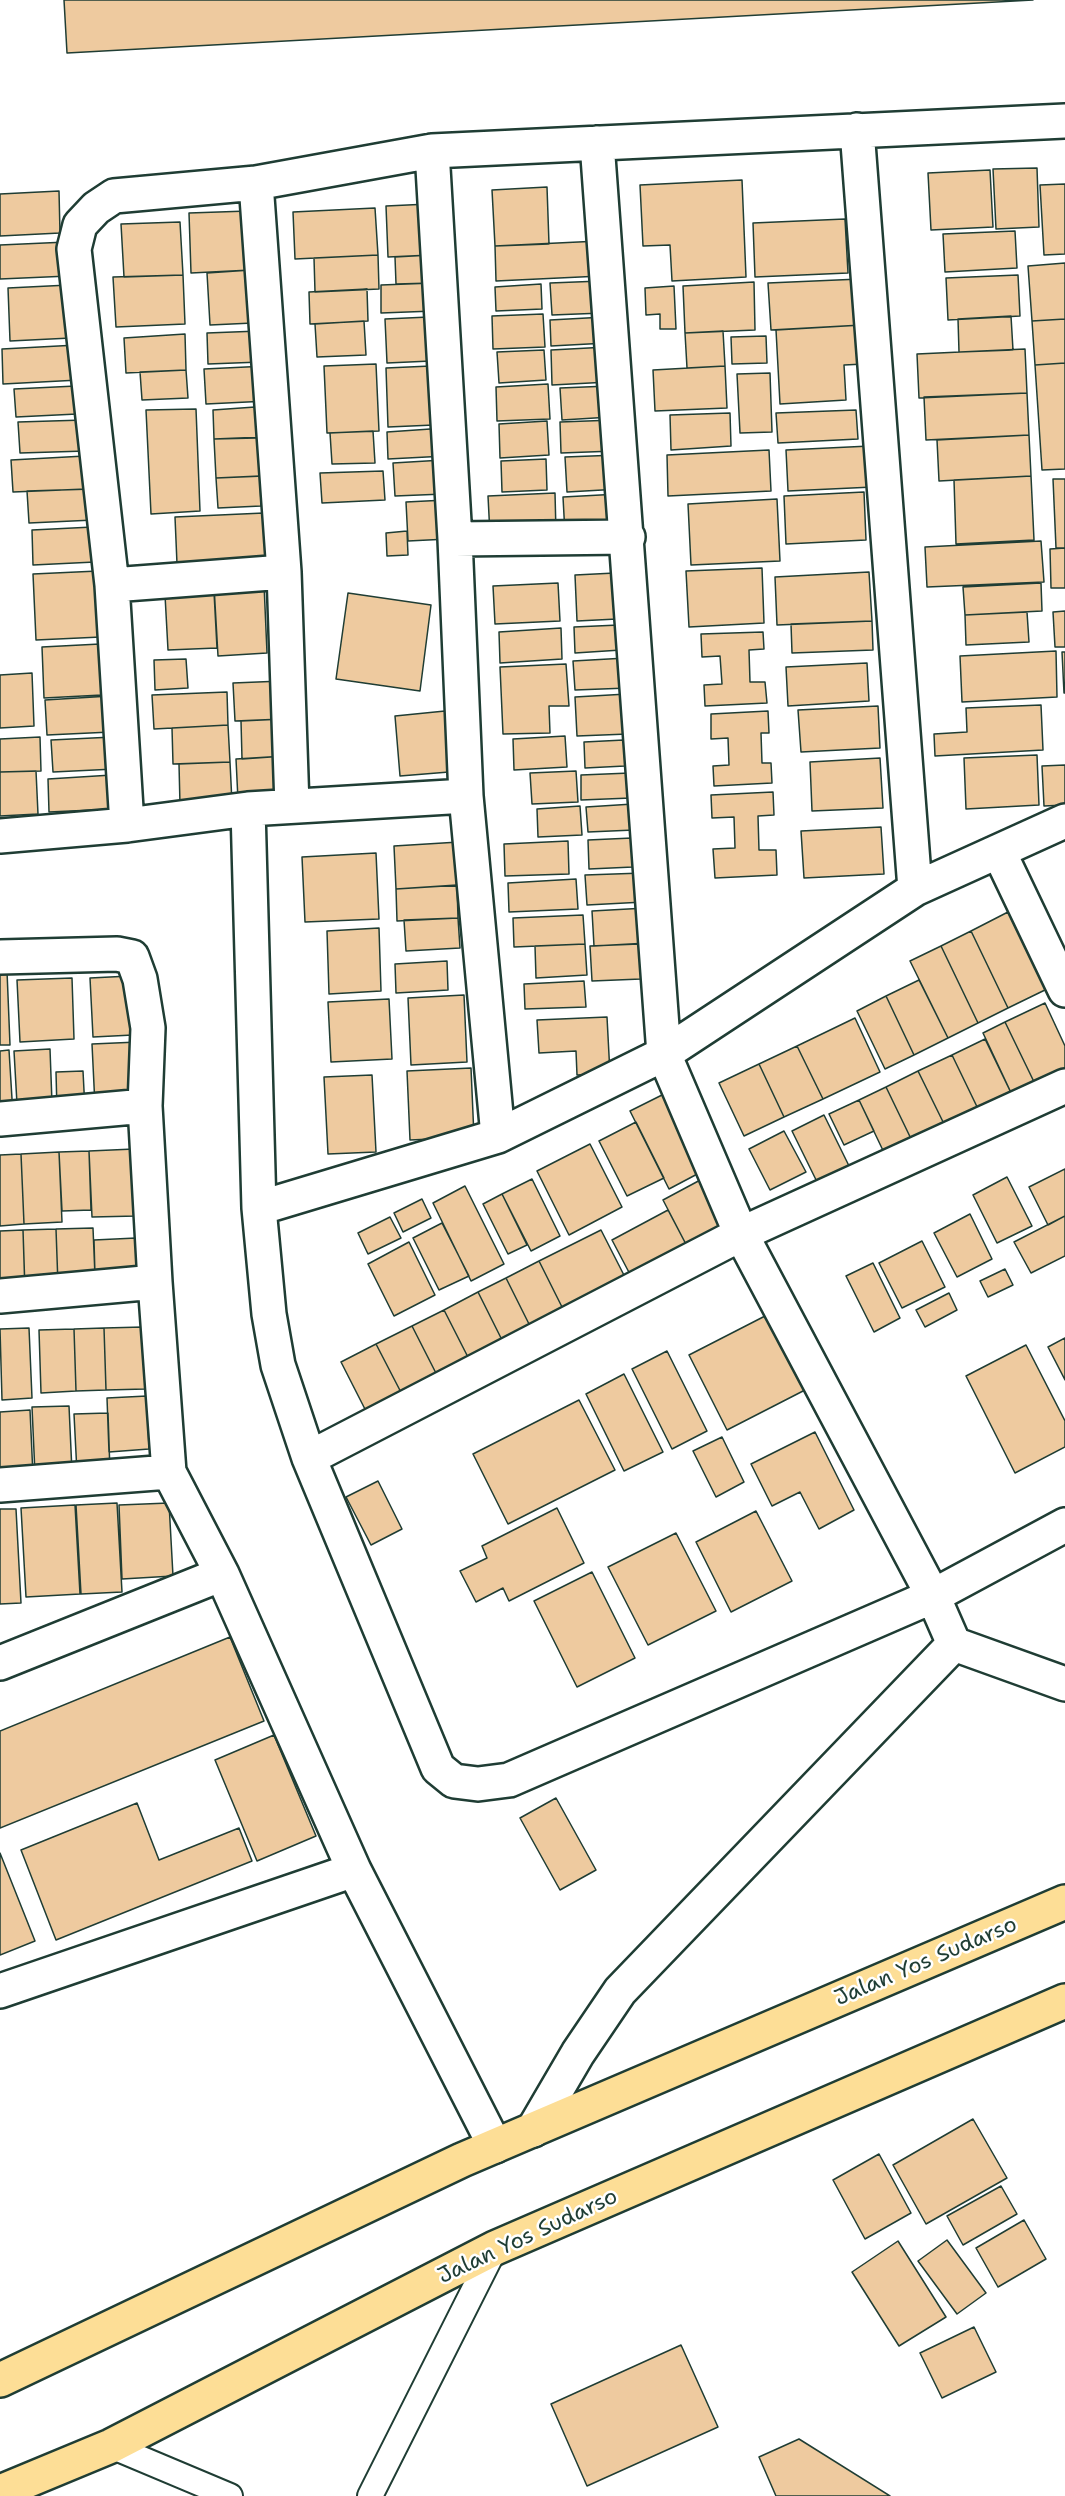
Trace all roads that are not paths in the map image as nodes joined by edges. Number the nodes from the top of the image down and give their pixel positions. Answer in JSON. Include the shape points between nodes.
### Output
{"nodes":[{"id":1,"x":1065,"y":122,"type":"edge"},
{"id":2,"x":857,"y":130,"type":"junction"},
{"id":3,"x":597,"y":143,"type":"junction"},
{"id":4,"x":432,"y":151,"type":"junction"},
{"id":5,"x":256,"y":183,"type":"junction"},
{"id":6,"x":628,"y":537,"type":"junction"},
{"id":7,"x":455,"y":539,"type":"junction"},
{"id":8,"x":284,"y":572,"type":"junction"},
{"id":9,"x":112,"y":585,"type":"junction"},
{"id":10,"x":466,"y":796,"type":"junction"},
{"id":11,"x":292,"y":806,"type":"junction"},
{"id":12,"x":248,"y":809,"type":"junction"},
{"id":13,"x":1065,"y":821,"type":"edge"},
{"id":14,"x":127,"y":825,"type":"junction"},
{"id":15,"x":0,"y":836,"type":"edge"},
{"id":16,"x":999,"y":852,"type":"junction"},
{"id":17,"x":915,"y":889,"type":"junction"},
{"id":18,"x":0,"y":957,"type":"edge"},
{"id":19,"x":1065,"y":990,"type":"edge"},
{"id":20,"x":664,"y":1054,"type":"junction"},
{"id":21,"x":1065,"y":1086,"type":"edge"},
{"id":22,"x":145,"y":1106,"type":"junction"},
{"id":23,"x":0,"y":1119,"type":"edge"},
{"id":24,"x":498,"y":1136,"type":"junction"},
{"id":25,"x":259,"y":1208,"type":"junction"},
{"id":26,"x":741,"y":1234,"type":"junction"},
{"id":27,"x":155,"y":1282,"type":"junction"},
{"id":28,"x":0,"y":1296,"type":"edge"},
{"id":29,"x":309,"y":1458,"type":"junction"},
{"id":30,"x":169,"y":1472,"type":"junction"},
{"id":31,"x":0,"y":1485,"type":"edge"},
{"id":32,"x":1065,"y":1525,"type":"edge"},
{"id":33,"x":222,"y":1574,"type":"junction"},
{"id":34,"x":933,"y":1596,"type":"junction"},
{"id":35,"x":954,"y":1644,"type":"junction"},
{"id":36,"x":0,"y":1663,"type":"edge"},
{"id":37,"x":1065,"y":1684,"type":"edge"},
{"id":38,"x":354,"y":1870,"type":"junction"},
{"id":39,"x":1065,"y":1902,"type":"edge"},
{"id":40,"x":0,"y":1991,"type":"edge"},
{"id":41,"x":1065,"y":2001,"type":"edge"},
{"id":42,"x":533,"y":2130,"type":"junction"},
{"id":43,"x":495,"y":2146,"type":"junction"},
{"id":44,"x":495,"y":2248,"type":"junction"},
{"id":45,"x":0,"y":2380,"type":"edge"},
{"id":46,"x":111,"y":2446,"type":"junction"},
{"id":47,"x":0,"y":2492,"type":"edge"},
{"id":48,"x":230,"y":2496,"type":"edge"},
{"id":49,"x":370,"y":2496,"type":"edge"}],
"edges":[{"from":1,"to":2,"type":"street"},
{"from":2,"to":3,"type":"street"},
{"from":2,"to":17,"type":"street"},
{"from":3,"to":4,"type":"street"},
{"from":3,"to":6,"type":"street"},
{"from":4,"to":5,"type":"street"},
{"from":4,"to":7,"type":"street"},
{"from":5,"to":8,"type":"street"},
{"from":5,"to":9,"type":"street","via":[[114,196],[80,225],[74,249]]},
{"from":6,"to":7,"type":"street"},
{"from":6,"to":20,"type":"street"},
{"from":7,"to":10,"type":"street"},
{"from":8,"to":9,"type":"street"},
{"from":8,"to":11,"type":"street"},
{"from":9,"to":14,"type":"street"},
{"from":10,"to":11,"type":"street"},
{"from":10,"to":24,"type":"street"},
{"from":11,"to":12,"type":"street"},
{"from":12,"to":14,"type":"street"},
{"from":12,"to":25,"type":"street"},
{"from":13,"to":16,"type":"street"},
{"from":14,"to":15,"type":"street"},
{"from":16,"to":17,"type":"street"},
{"from":16,"to":19,"type":"street"},
{"from":17,"to":20,"type":"street"},
{"from":18,"to":22,"type":"street","via":[[132,957],[148,1028]]},
{"from":20,"to":24,"type":"street"},
{"from":20,"to":26,"type":"street"},
{"from":21,"to":26,"type":"street"},
{"from":22,"to":23,"type":"street"},
{"from":22,"to":27,"type":"street"},
{"from":24,"to":25,"type":"street"},
{"from":25,"to":29,"type":"street","via":[[268,1314],[278,1365]]},
{"from":26,"to":29,"type":"street"},
{"from":26,"to":34,"type":"street"},
{"from":27,"to":28,"type":"street"},
{"from":27,"to":30,"type":"street"},
{"from":29,"to":34,"type":"street","via":[[438,1768],[454,1781],[478,1784],[509,1780]]},
{"from":30,"to":31,"type":"street"},
{"from":30,"to":33,"type":"street"},
{"from":32,"to":34,"type":"street"},
{"from":33,"to":36,"type":"street"},
{"from":33,"to":38,"type":"street"},
{"from":34,"to":35,"type":"street"},
{"from":35,"to":37,"type":"street"},
{"from":35,"to":42,"type":"street","via":[[620,1991]]},
{"from":38,"to":40,"type":"street"},
{"from":38,"to":43,"type":"street"},
{"from":39,"to":42,"type":"main road","name":"Jalan Yos Sudarso"},
{"from":41,"to":44,"type":"main road","name":"Jalan Yos Sudarso"},
{"from":42,"to":43,"type":"main road","name":"Jalan Yos Sudarso"},
{"from":43,"to":45,"type":"main road","name":"Jalan Yos Sudarso"},
{"from":44,"to":46,"type":"main road","name":"Jalan Yos Sudarso"},
{"from":44,"to":49,"type":"lane"},
{"from":46,"to":47,"type":"main road","name":"Jalan Yos Sudarso"},
{"from":46,"to":48,"type":"lane"}]}
